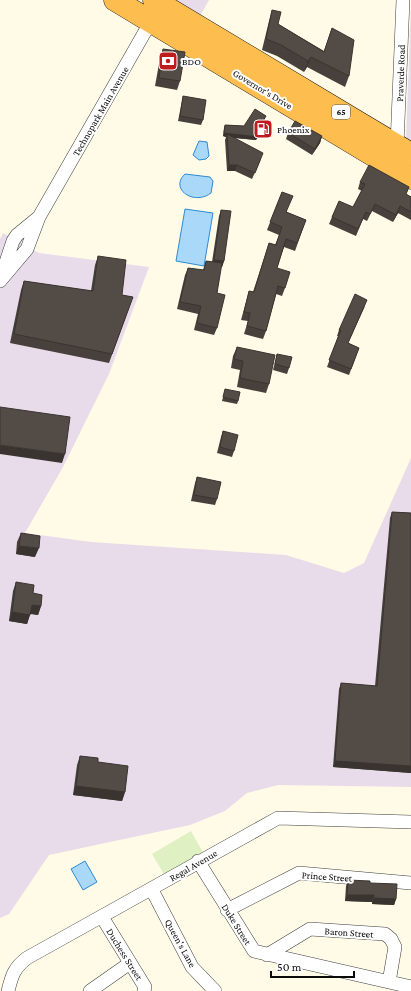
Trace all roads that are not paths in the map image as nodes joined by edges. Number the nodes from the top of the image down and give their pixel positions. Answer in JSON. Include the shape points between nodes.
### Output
{"nodes":[{"id":1,"x":115,"y":0,"type":"edge"},
{"id":2,"x":403,"y":0,"type":"edge"},
{"id":3,"x":155,"y":9,"type":"edge"},
{"id":4,"x":404,"y":150,"type":"edge"},
{"id":5,"x":411,"y":178,"type":"edge"},
{"id":6,"x":0,"y":280,"type":"edge"},
{"id":7,"x":411,"y":822,"type":"edge"},
{"id":8,"x":198,"y":862,"type":"junction"},
{"id":9,"x":411,"y":883,"type":"edge"},
{"id":10,"x":152,"y":890,"type":"junction"},
{"id":11,"x":227,"y":910,"type":"junction"},
{"id":12,"x":102,"y":917,"type":"junction"},
{"id":13,"x":267,"y":955,"type":"junction"},
{"id":14,"x":130,"y":963,"type":"junction"},
{"id":15,"x":389,"y":982,"type":"junction"},
{"id":16,"x":411,"y":987,"type":"edge"},
{"id":17,"x":8,"y":991,"type":"edge"},
{"id":18,"x":90,"y":991,"type":"edge"},
{"id":19,"x":144,"y":991,"type":"edge"},
{"id":20,"x":215,"y":991,"type":"edge"}],
"edges":[{"from":1,"to":3,"type":"highway","name":"Governor's Drive","number":"65"},
{"from":2,"to":4,"type":"street","name":"Praverde Road"},
{"from":3,"to":4,"type":"highway","name":"Governor's Drive","number":"65"},
{"from":3,"to":5,"type":"highway","name":"Governor's Drive","number":"65"},
{"from":3,"to":6,"type":"street","name":"Technopark Main Avenue","via":[[39,217],[27,248]]},
{"from":7,"to":8,"type":"street","name":"Regal Avenue","via":[[278,818]]},
{"from":8,"to":10,"type":"street","name":"Regal Avenue"},
{"from":8,"to":11,"type":"street","name":"Duke Street"},
{"from":9,"to":11,"type":"street","name":"Prince Street","via":[[299,873]]},
{"from":10,"to":12,"type":"street","name":"Regal Avenue"},
{"from":10,"to":20,"type":"street","name":"Queen's Lane","via":[[192,967]]},
{"from":11,"to":13,"type":"street","name":"Duke Street","via":[[254,951]]},
{"from":12,"to":14,"type":"street","name":"Duchess Street"},
{"from":12,"to":17,"type":"street","name":"Regal Avenue","via":[[27,958],[17,966]]},
{"from":13,"to":15,"type":"street","name":"Duke Street"},
{"from":13,"to":15,"type":"street","name":"Baron Street","via":[[310,929],[385,934],[395,947]]},
{"from":14,"to":18,"type":"street"},
{"from":14,"to":19,"type":"street","name":"Duchess Street","via":[[145,987]]},
{"from":15,"to":16,"type":"street","name":"Duke Street"}]}
